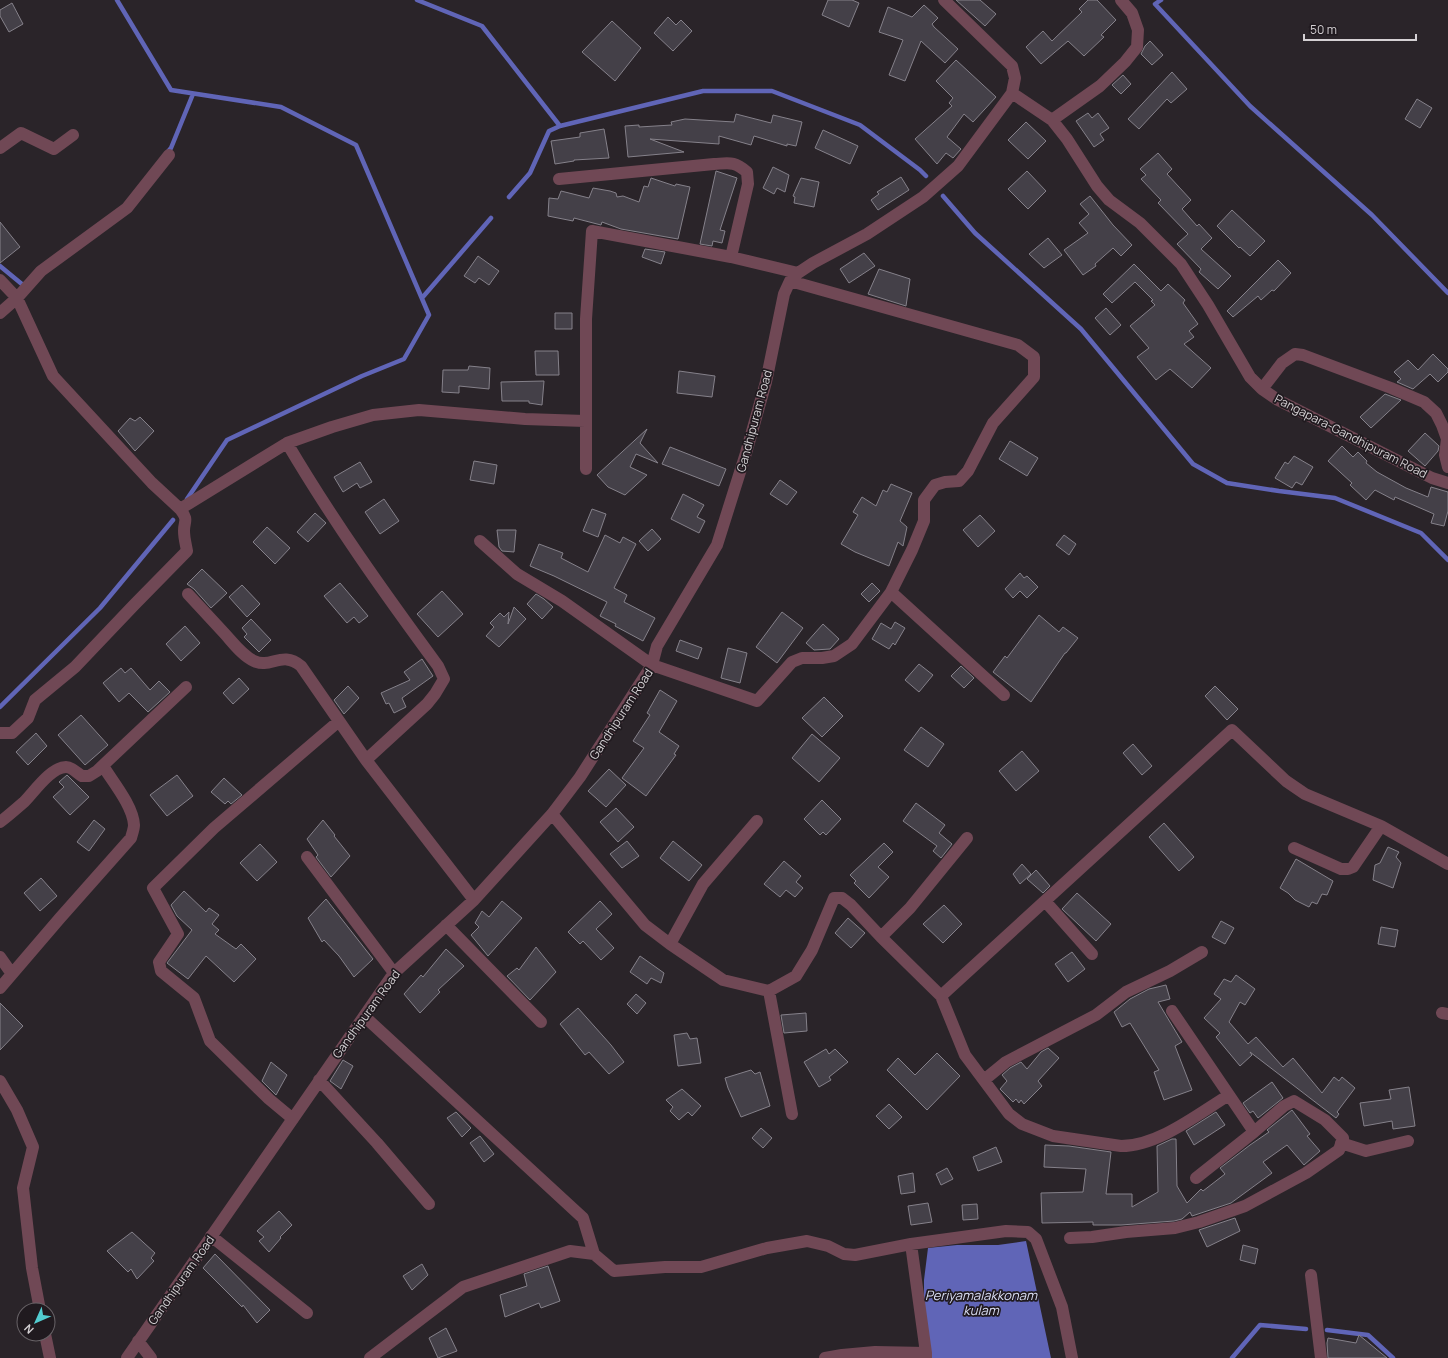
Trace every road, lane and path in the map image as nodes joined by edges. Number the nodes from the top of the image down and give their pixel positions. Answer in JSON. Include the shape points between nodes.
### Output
{"nodes":[{"id":1,"x":944,"y":0,"type":"edge"},
{"id":2,"x":1121,"y":0,"type":"edge"},
{"id":3,"x":1012,"y":93,"type":"junction"},
{"id":4,"x":1052,"y":120,"type":"junction"},
{"id":5,"x":73,"y":135,"type":"dead end"},
{"id":6,"x":0,"y":148,"type":"edge"},
{"id":7,"x":169,"y":155,"type":"dead end"},
{"id":8,"x":559,"y":179,"type":"dead end"},
{"id":9,"x":730,"y":257,"type":"junction"},
{"id":10,"x":794,"y":277,"type":"junction"},
{"id":11,"x":0,"y":280,"type":"edge"},
{"id":12,"x":17,"y":298,"type":"junction"},
{"id":13,"x":0,"y":313,"type":"edge"},
{"id":14,"x":1262,"y":389,"type":"junction"},
{"id":15,"x":585,"y":421,"type":"junction"},
{"id":16,"x":287,"y":443,"type":"junction"},
{"id":17,"x":1448,"y":466,"type":"edge"},
{"id":18,"x":586,"y":469,"type":"dead end"},
{"id":19,"x":1448,"y":483,"type":"edge"},
{"id":20,"x":180,"y":509,"type":"junction"},
{"id":21,"x":480,"y":541,"type":"dead end"},
{"id":22,"x":891,"y":592,"type":"junction"},
{"id":23,"x":188,"y":594,"type":"dead end"},
{"id":24,"x":652,"y":665,"type":"junction"},
{"id":25,"x":186,"y":687,"type":"dead end"},
{"id":26,"x":1004,"y":695,"type":"dead end"},
{"id":27,"x":339,"y":721,"type":"junction"},
{"id":28,"x":0,"y":733,"type":"edge"},
{"id":29,"x":366,"y":760,"type":"junction"},
{"id":30,"x":103,"y":766,"type":"junction"},
{"id":31,"x":552,"y":814,"type":"junction"},
{"id":32,"x":757,"y":820,"type":"dead end"},
{"id":33,"x":0,"y":822,"type":"edge"},
{"id":34,"x":1381,"y":826,"type":"junction"},
{"id":35,"x":967,"y":838,"type":"dead end"},
{"id":36,"x":1294,"y":848,"type":"dead end"},
{"id":37,"x":307,"y":856,"type":"dead end"},
{"id":38,"x":1448,"y":864,"type":"edge"},
{"id":39,"x":474,"y":900,"type":"junction"},
{"id":40,"x":1044,"y":901,"type":"junction"},
{"id":41,"x":446,"y":926,"type":"junction"},
{"id":42,"x":881,"y":937,"type":"junction"},
{"id":43,"x":670,"y":944,"type":"junction"},
{"id":44,"x":1202,"y":952,"type":"dead end"},
{"id":45,"x":1092,"y":954,"type":"dead end"},
{"id":46,"x":0,"y":957,"type":"edge"},
{"id":47,"x":394,"y":973,"type":"junction"},
{"id":48,"x":12,"y":974,"type":"junction"},
{"id":49,"x":0,"y":988,"type":"edge"},
{"id":50,"x":769,"y":991,"type":"junction"},
{"id":51,"x":941,"y":996,"type":"junction"},
{"id":52,"x":1172,"y":1011,"type":"dead end"},
{"id":53,"x":364,"y":1016,"type":"junction"},
{"id":54,"x":541,"y":1022,"type":"dead end"},
{"id":55,"x":319,"y":1080,"type":"junction"},
{"id":56,"x":984,"y":1080,"type":"junction"},
{"id":57,"x":0,"y":1081,"type":"edge"},
{"id":58,"x":1230,"y":1095,"type":"junction"},
{"id":59,"x":792,"y":1114,"type":"dead end"},
{"id":60,"x":292,"y":1119,"type":"junction"},
{"id":61,"x":1254,"y":1132,"type":"junction"},
{"id":62,"x":1408,"y":1141,"type":"dead end"},
{"id":63,"x":1341,"y":1143,"type":"junction"},
{"id":64,"x":1196,"y":1178,"type":"dead end"},
{"id":65,"x":429,"y":1204,"type":"dead end"},
{"id":66,"x":211,"y":1236,"type":"junction"},
{"id":67,"x":1070,"y":1238,"type":"dead end"},
{"id":68,"x":911,"y":1244,"type":"junction"},
{"id":69,"x":594,"y":1254,"type":"junction"},
{"id":70,"x":1311,"y":1275,"type":"dead end"},
{"id":71,"x":38,"y":1302,"type":"edge"},
{"id":72,"x":307,"y":1313,"type":"dead end"},
{"id":73,"x":138,"y":1341,"type":"junction"},
{"id":74,"x":47,"y":1342,"type":"edge"},
{"id":75,"x":926,"y":1355,"type":"edge"},
{"id":76,"x":50,"y":1358,"type":"edge"},
{"id":77,"x":127,"y":1358,"type":"edge"},
{"id":78,"x":151,"y":1358,"type":"edge"},
{"id":79,"x":370,"y":1358,"type":"edge"},
{"id":80,"x":825,"y":1358,"type":"edge"},
{"id":81,"x":1072,"y":1358,"type":"edge"},
{"id":82,"x":1321,"y":1358,"type":"edge"}],
"edges":[{"from":1,"to":3,"type":"street","via":[[1012,66],[1015,78]]},
{"from":2,"to":4,"type":"street","via":[[1132,13],[1138,30],[1137,47],[1100,86]]},
{"from":3,"to":4,"type":"street","name":"Pangapara-Gandhipuram Road"},
{"from":3,"to":10,"type":"street","via":[[958,166],[922,197],[867,234],[824,256]]},
{"from":4,"to":14,"type":"street","name":"Pangapara-Gandhipuram Road","via":[[1097,186],[1110,200],[1140,223],[1180,264],[1208,305],[1250,376]]},
{"from":5,"to":6,"type":"street","via":[[54,149],[21,133]]},
{"from":7,"to":12,"type":"street","via":[[127,208],[41,271]]},
{"from":8,"to":9,"type":"street","via":[[714,164],[738,165],[747,172],[748,184]]},
{"from":9,"to":10,"type":"street"},
{"from":9,"to":15,"type":"street","via":[[592,231],[586,319]]},
{"from":10,"to":22,"type":"street","via":[[1018,345],[1034,357],[1034,377],[993,423],[960,482],[936,485],[924,500],[924,521]]},
{"from":10,"to":24,"type":"street","name":"Gandhipuram Road","via":[[784,294],[762,396],[717,545],[657,646]]},
{"from":11,"to":12,"type":"street"},
{"from":12,"to":13,"type":"street"},
{"from":12,"to":20,"type":"street","via":[[53,376],[152,483]]},
{"from":14,"to":17,"type":"street","via":[[1282,363],[1295,354],[1392,388],[1424,402],[1436,413],[1447,438],[1445,455]]},
{"from":14,"to":19,"type":"street","name":"Pangapara-Gandhipuram Road","via":[[1432,478]]},
{"from":15,"to":16,"type":"street","via":[[419,410],[373,415]]},
{"from":15,"to":18,"type":"street"},
{"from":16,"to":20,"type":"street"},
{"from":16,"to":29,"type":"street","via":[[370,573],[438,666],[444,678],[427,704]]},
{"from":20,"to":28,"type":"street","via":[[186,521],[184,530],[187,552],[75,667],[35,700],[28,718],[12,733]]},
{"from":21,"to":24,"type":"street","via":[[517,574],[562,601]]},
{"from":22,"to":24,"type":"street","via":[[852,644],[834,656],[802,658],[792,662],[757,701]]},
{"from":22,"to":26,"type":"street"},
{"from":23,"to":27,"type":"street","via":[[243,654],[255,662],[286,659],[301,666]]},
{"from":24,"to":31,"type":"street","name":"Gandhipuram Road","via":[[580,777]]},
{"from":25,"to":30,"type":"street"},
{"from":27,"to":29,"type":"street"},
{"from":27,"to":60,"type":"street","via":[[214,828],[153,888],[178,934],[159,962],[161,971],[194,998],[210,1041]]},
{"from":29,"to":39,"type":"street"},
{"from":30,"to":33,"type":"street","via":[[89,776],[82,776],[66,767],[56,770]]},
{"from":30,"to":48,"type":"street","via":[[132,815],[134,827],[131,838]]},
{"from":31,"to":39,"type":"street","name":"Gandhipuram Road"},
{"from":31,"to":43,"type":"street","via":[[645,925]]},
{"from":32,"to":43,"type":"street","via":[[703,884]]},
{"from":34,"to":36,"type":"street","via":[[1353,866],[1348,869],[1341,869]]},
{"from":34,"to":38,"type":"street"},
{"from":34,"to":40,"type":"street","via":[[1298,790],[1232,730]]},
{"from":35,"to":42,"type":"street","via":[[910,908]]},
{"from":37,"to":47,"type":"street"},
{"from":39,"to":41,"type":"street","name":"Gandhipuram Road"},
{"from":40,"to":45,"type":"street"},
{"from":40,"to":51,"type":"street"},
{"from":41,"to":47,"type":"street","name":"Gandhipuram Road"},
{"from":41,"to":54,"type":"street"},
{"from":42,"to":50,"type":"street","via":[[842,898],[834,898],[812,950],[796,976]]},
{"from":42,"to":51,"type":"street"},
{"from":43,"to":50,"type":"street","via":[[723,980]]},
{"from":44,"to":56,"type":"street","via":[[1126,992],[1096,1015],[1006,1062]]},
{"from":46,"to":48,"type":"street"},
{"from":47,"to":53,"type":"street","name":"Gandhipuram Road"},
{"from":48,"to":49,"type":"street"},
{"from":50,"to":59,"type":"street"},
{"from":51,"to":56,"type":"street","via":[[965,1055]]},
{"from":52,"to":58,"type":"street"},
{"from":53,"to":55,"type":"street","name":"Gandhipuram Road"},
{"from":53,"to":69,"type":"street","via":[[583,1218]]},
{"from":55,"to":60,"type":"street","name":"Gandhipuram Road"},
{"from":55,"to":65,"type":"street"},
{"from":56,"to":58,"type":"street","via":[[1009,1114],[1022,1124],[1053,1136],[1121,1146],[1151,1140]]},
{"from":57,"to":71,"type":"street","via":[[17,1110],[33,1147],[23,1188]]},
{"from":58,"to":61,"type":"street"},
{"from":60,"to":66,"type":"street","name":"Gandhipuram Road"},
{"from":61,"to":63,"type":"street","via":[[1284,1106],[1294,1101],[1325,1120],[1343,1138]]},
{"from":61,"to":64,"type":"street"},
{"from":62,"to":63,"type":"street","via":[[1366,1151]]},
{"from":63,"to":67,"type":"street","via":[[1339,1150],[1306,1173],[1245,1206],[1176,1228]]},
{"from":66,"to":72,"type":"street"},
{"from":66,"to":73,"type":"street","name":"Gandhipuram Road"},
{"from":68,"to":69,"type":"street","via":[[855,1255],[844,1254],[828,1246],[807,1241],[767,1248],[701,1267],[665,1266],[614,1271]]},
{"from":68,"to":75,"type":"street"},
{"from":68,"to":81,"type":"street","via":[[1006,1231],[1028,1232],[1036,1239],[1062,1307]]},
{"from":69,"to":79,"type":"street","via":[[570,1251],[463,1287]]},
{"from":70,"to":82,"type":"street"},
{"from":73,"to":77,"type":"street","name":"Gandhipuram Road"},
{"from":73,"to":78,"type":"street"},
{"from":74,"to":76,"type":"street"},
{"from":75,"to":80,"type":"street","via":[[874,1352]]}]}
